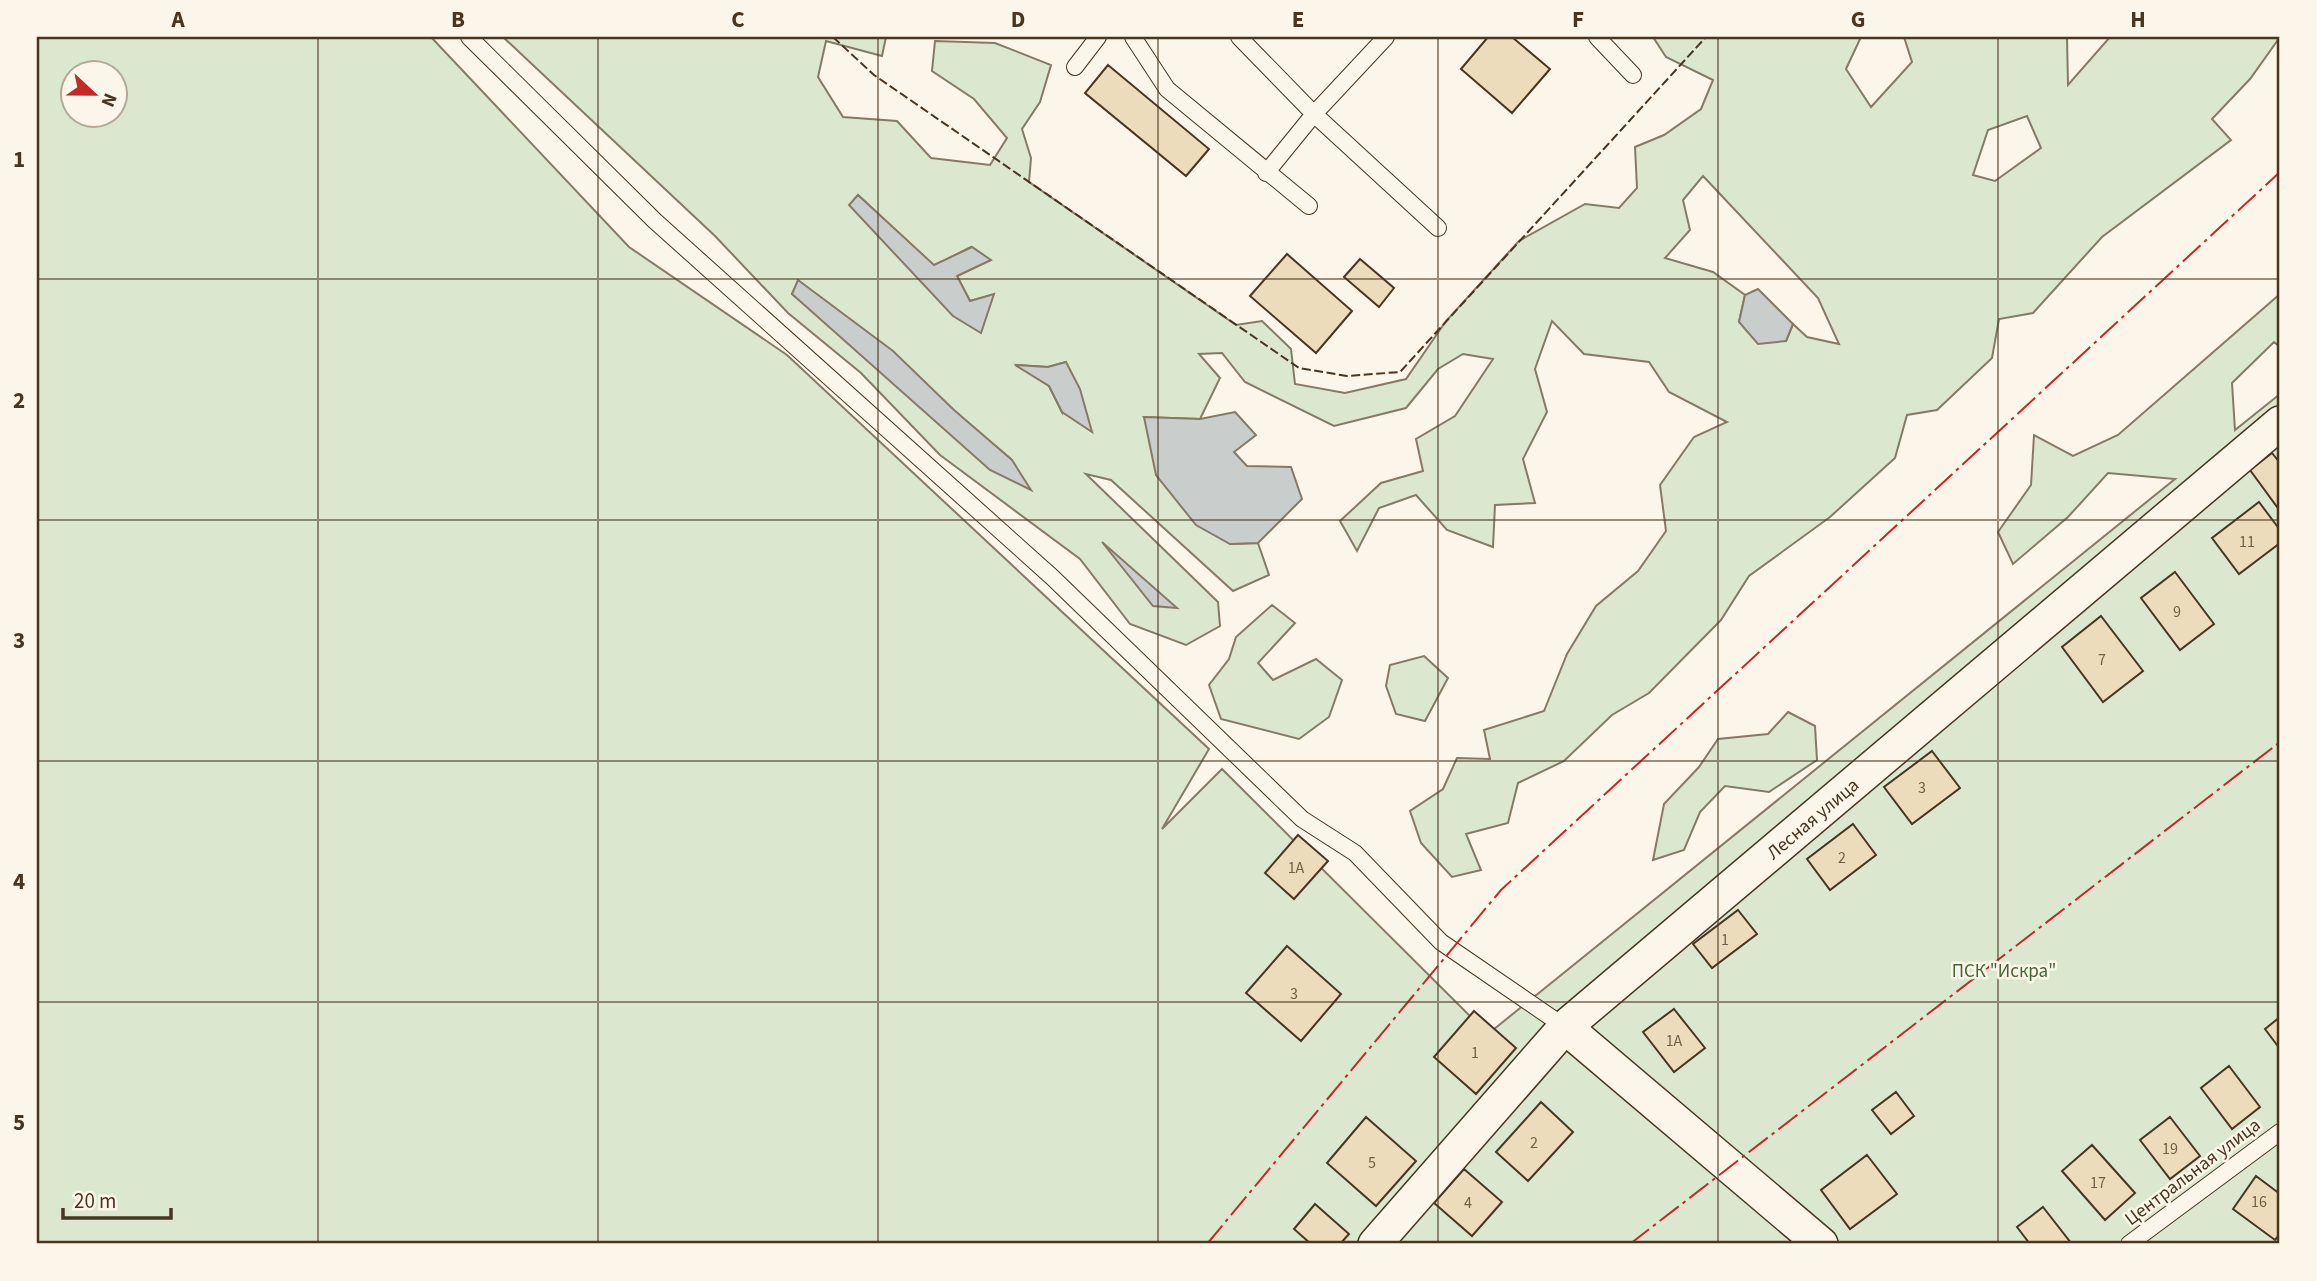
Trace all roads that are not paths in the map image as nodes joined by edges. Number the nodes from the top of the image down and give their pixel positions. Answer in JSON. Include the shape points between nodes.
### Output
{"nodes":[{"id":1,"x":469,"y":37,"type":"edge"},
{"id":2,"x":1098,"y":37,"type":"edge"},
{"id":3,"x":1133,"y":37,"type":"edge"},
{"id":4,"x":1239,"y":37,"type":"edge"},
{"id":5,"x":1386,"y":37,"type":"edge"},
{"id":6,"x":1597,"y":37,"type":"edge"},
{"id":7,"x":1075,"y":67,"type":"dead end"},
{"id":8,"x":1633,"y":75,"type":"dead end"},
{"id":9,"x":1314,"y":114,"type":"junction"},
{"id":10,"x":1266,"y":173,"type":"junction"},
{"id":11,"x":1309,"y":206,"type":"dead end"},
{"id":12,"x":1438,"y":229,"type":"dead end"},
{"id":13,"x":2280,"y":423,"type":"edge"},
{"id":14,"x":1565,"y":1027,"type":"junction"},
{"id":15,"x":2280,"y":1132,"type":"edge"},
{"id":16,"x":1375,"y":1244,"type":"edge"},
{"id":17,"x":1821,"y":1244,"type":"edge"},
{"id":18,"x":2129,"y":1244,"type":"edge"}],
"edges":[{"from":1,"to":14,"type":"lane","via":[[655,221],[1052,578],[1302,819],[1355,853],[1441,942]]},
{"from":2,"to":7,"type":"lane"},
{"from":3,"to":10,"type":"lane","via":[[1167,89]]},
{"from":4,"to":9,"type":"lane"},
{"from":5,"to":9,"type":"lane"},
{"from":6,"to":8,"type":"lane"},
{"from":9,"to":10,"type":"lane"},
{"from":9,"to":12,"type":"lane"},
{"from":10,"to":11,"type":"lane"},
{"from":13,"to":14,"type":"street","name":"Лесная улица"},
{"from":14,"to":16,"type":"street","name":"Лесная улица"},
{"from":14,"to":17,"type":"street"},
{"from":15,"to":18,"type":"lane","name":"Центральная улица"}]}
